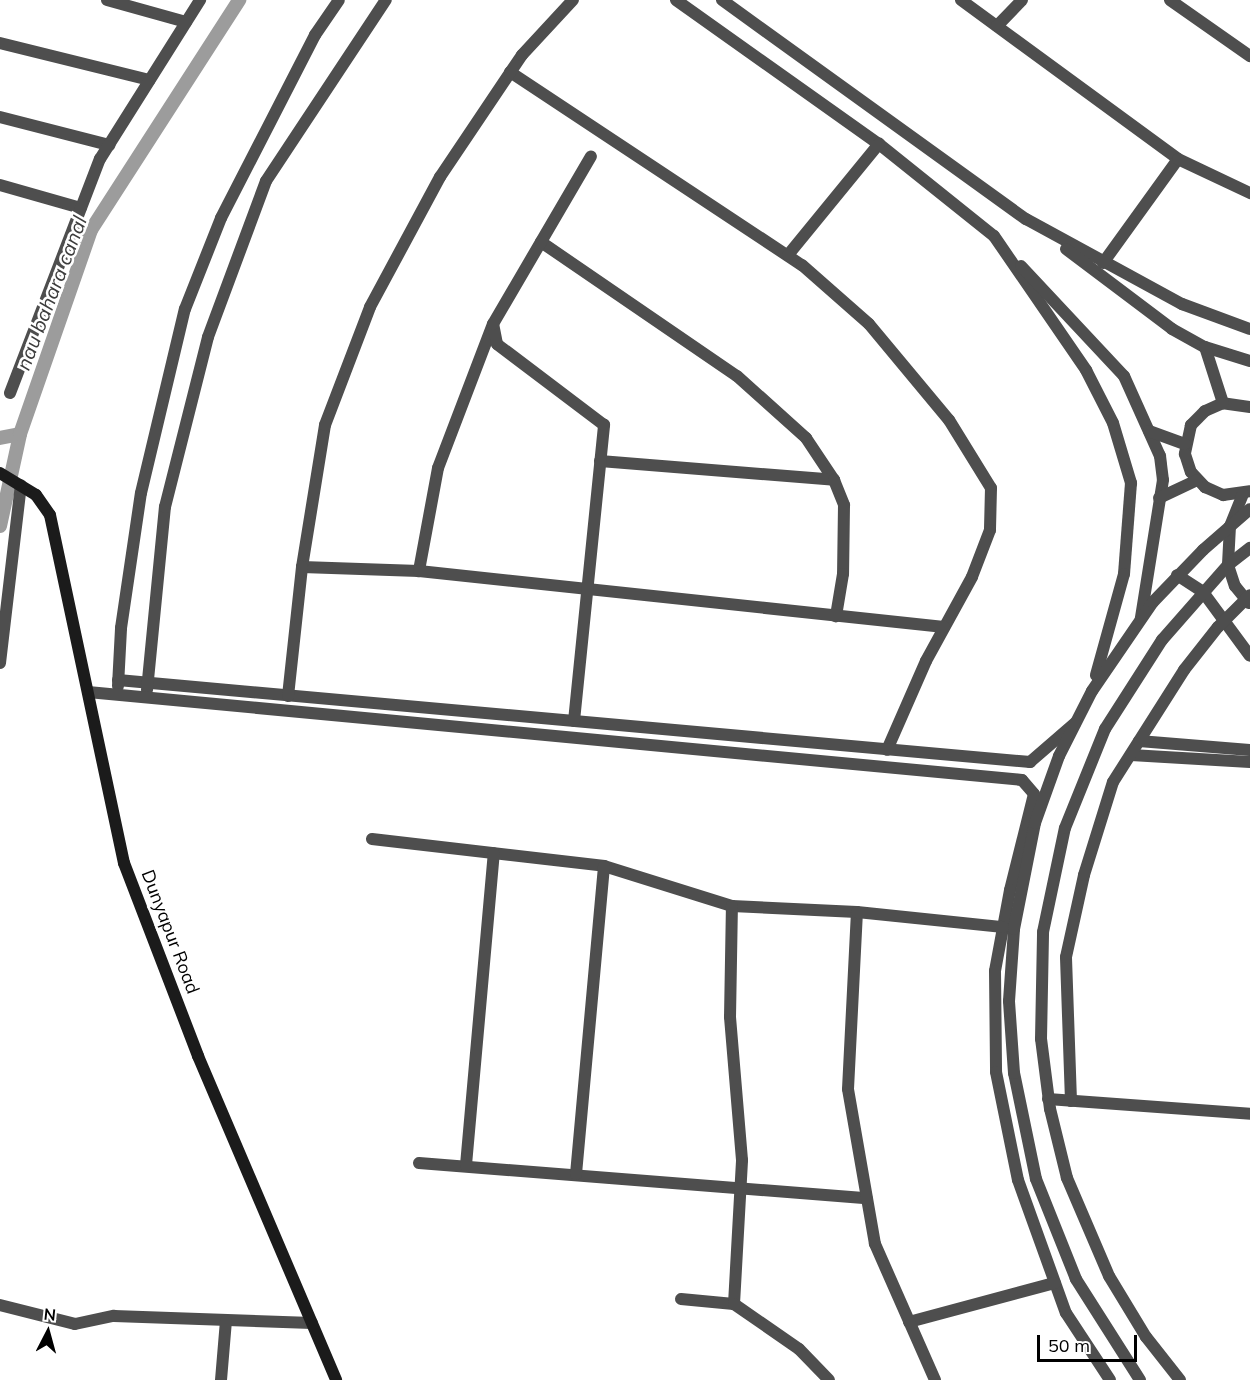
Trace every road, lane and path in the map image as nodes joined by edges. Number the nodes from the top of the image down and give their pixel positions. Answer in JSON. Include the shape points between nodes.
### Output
{"nodes":[{"id":1,"x":107,"y":0,"type":"edge"},
{"id":2,"x":200,"y":0,"type":"edge"},
{"id":3,"x":339,"y":0,"type":"edge"},
{"id":4,"x":386,"y":0,"type":"edge"},
{"id":5,"x":573,"y":0,"type":"edge"},
{"id":6,"x":676,"y":0,"type":"edge"},
{"id":7,"x":722,"y":0,"type":"edge"},
{"id":8,"x":961,"y":0,"type":"edge"},
{"id":9,"x":1022,"y":0,"type":"edge"},
{"id":10,"x":1170,"y":0,"type":"edge"},
{"id":11,"x":186,"y":22,"type":"junction"},
{"id":12,"x":997,"y":26,"type":"junction"},
{"id":13,"x":0,"y":43,"type":"edge"},
{"id":14,"x":1250,"y":56,"type":"edge"},
{"id":15,"x":510,"y":72,"type":"junction"},
{"id":16,"x":149,"y":80,"type":"junction"},
{"id":17,"x":0,"y":117,"type":"edge"},
{"id":18,"x":879,"y":144,"type":"junction"},
{"id":19,"x":109,"y":145,"type":"junction"},
{"id":20,"x":591,"y":156,"type":"dead end"},
{"id":21,"x":1178,"y":159,"type":"junction"},
{"id":22,"x":0,"y":185,"type":"edge"},
{"id":23,"x":1250,"y":193,"type":"edge"},
{"id":24,"x":81,"y":208,"type":"junction"},
{"id":25,"x":1026,"y":219,"type":"junction"},
{"id":26,"x":994,"y":236,"type":"junction"},
{"id":27,"x":541,"y":242,"type":"junction"},
{"id":28,"x":788,"y":255,"type":"junction"},
{"id":29,"x":1103,"y":263,"type":"junction"},
{"id":30,"x":492,"y":324,"type":"junction"},
{"id":31,"x":1250,"y":329,"type":"edge"},
{"id":32,"x":1205,"y":347,"type":"junction"},
{"id":33,"x":1250,"y":361,"type":"edge"},
{"id":34,"x":10,"y":393,"type":"dead end"},
{"id":35,"x":1223,"y":404,"type":"junction"},
{"id":36,"x":1250,"y":407,"type":"edge"},
{"id":37,"x":1149,"y":431,"type":"junction"},
{"id":38,"x":1185,"y":444,"type":"junction"},
{"id":39,"x":600,"y":461,"type":"junction"},
{"id":40,"x":0,"y":473,"type":"edge"},
{"id":41,"x":834,"y":480,"type":"junction"},
{"id":42,"x":1197,"y":480,"type":"junction"},
{"id":43,"x":21,"y":485,"type":"junction"},
{"id":44,"x":1246,"y":493,"type":"edge"},
{"id":45,"x":1159,"y":498,"type":"junction"},
{"id":46,"x":1250,"y":509,"type":"edge"},
{"id":47,"x":1230,"y":526,"type":"junction"},
{"id":48,"x":1250,"y":548,"type":"edge"},
{"id":49,"x":1228,"y":565,"type":"junction"},
{"id":50,"x":302,"y":567,"type":"junction"},
{"id":51,"x":419,"y":571,"type":"junction"},
{"id":52,"x":1177,"y":575,"type":"junction"},
{"id":53,"x":587,"y":589,"type":"junction"},
{"id":54,"x":1203,"y":592,"type":"junction"},
{"id":55,"x":1249,"y":599,"type":"edge"},
{"id":56,"x":836,"y":616,"type":"junction"},
{"id":57,"x":1140,"y":620,"type":"junction"},
{"id":58,"x":1224,"y":620,"type":"junction"},
{"id":59,"x":944,"y":627,"type":"junction"},
{"id":60,"x":1250,"y":656,"type":"edge"},
{"id":61,"x":0,"y":663,"type":"edge"},
{"id":62,"x":147,"y":683,"type":"junction"},
{"id":63,"x":118,"y":687,"type":"junction"},
{"id":64,"x":1092,"y":691,"type":"junction"},
{"id":65,"x":88,"y":692,"type":"junction"},
{"id":66,"x":146,"y":696,"type":"junction"},
{"id":67,"x":288,"y":696,"type":"junction"},
{"id":68,"x":574,"y":721,"type":"junction"},
{"id":69,"x":1075,"y":723,"type":"junction"},
{"id":70,"x":1139,"y":741,"type":"junction"},
{"id":71,"x":887,"y":750,"type":"junction"},
{"id":72,"x":1250,"y":750,"type":"edge"},
{"id":73,"x":1131,"y":755,"type":"junction"},
{"id":74,"x":1250,"y":762,"type":"edge"},
{"id":75,"x":372,"y":839,"type":"dead end"},
{"id":76,"x":494,"y":853,"type":"junction"},
{"id":77,"x":604,"y":866,"type":"junction"},
{"id":78,"x":732,"y":906,"type":"junction"},
{"id":79,"x":857,"y":912,"type":"junction"},
{"id":80,"x":1003,"y":927,"type":"junction"},
{"id":81,"x":1048,"y":1099,"type":"junction"},
{"id":82,"x":1071,"y":1101,"type":"junction"},
{"id":83,"x":1250,"y":1114,"type":"edge"},
{"id":84,"x":419,"y":1164,"type":"dead end"},
{"id":85,"x":466,"y":1165,"type":"junction"},
{"id":86,"x":576,"y":1174,"type":"junction"},
{"id":87,"x":741,"y":1188,"type":"junction"},
{"id":88,"x":867,"y":1198,"type":"junction"},
{"id":89,"x":1055,"y":1283,"type":"junction"},
{"id":90,"x":681,"y":1299,"type":"dead end"},
{"id":91,"x":734,"y":1304,"type":"junction"},
{"id":92,"x":0,"y":1305,"type":"edge"},
{"id":93,"x":226,"y":1321,"type":"junction"},
{"id":94,"x":909,"y":1322,"type":"junction"},
{"id":95,"x":312,"y":1323,"type":"junction"},
{"id":96,"x":220,"y":1380,"type":"edge"},
{"id":97,"x":336,"y":1380,"type":"edge"},
{"id":98,"x":829,"y":1380,"type":"edge"},
{"id":99,"x":935,"y":1380,"type":"edge"},
{"id":100,"x":1110,"y":1380,"type":"edge"},
{"id":101,"x":1140,"y":1380,"type":"edge"},
{"id":102,"x":1180,"y":1380,"type":"edge"}],
"edges":[{"from":1,"to":11,"type":"street"},
{"from":2,"to":11,"type":"street"},
{"from":3,"to":63,"type":"street","via":[[315,35],[221,218],[185,309],[141,494],[121,628]]},
{"from":4,"to":62,"type":"street","via":[[266,181],[208,338],[165,507]]},
{"from":5,"to":15,"type":"street"},
{"from":6,"to":18,"type":"street"},
{"from":7,"to":25,"type":"street"},
{"from":8,"to":12,"type":"street"},
{"from":9,"to":12,"type":"street"},
{"from":10,"to":14,"type":"street"},
{"from":11,"to":16,"type":"street"},
{"from":12,"to":21,"type":"street"},
{"from":13,"to":16,"type":"street"},
{"from":15,"to":28,"type":"street"},
{"from":15,"to":50,"type":"street","via":[[441,177],[370,307],[325,425]]},
{"from":16,"to":19,"type":"street"},
{"from":17,"to":19,"type":"street"},
{"from":18,"to":26,"type":"street"},
{"from":18,"to":28,"type":"street"},
{"from":19,"to":24,"type":"street"},
{"from":20,"to":27,"type":"street"},
{"from":21,"to":23,"type":"street"},
{"from":21,"to":29,"type":"street"},
{"from":22,"to":24,"type":"street"},
{"from":24,"to":34,"type":"street"},
{"from":25,"to":29,"type":"street"},
{"from":25,"to":32,"type":"street","via":[[1172,329]]},
{"from":26,"to":37,"type":"street","via":[[1124,376]]},
{"from":26,"to":64,"type":"street","via":[[1086,370],[1113,423],[1131,483],[1124,574]]},
{"from":27,"to":30,"type":"street"},
{"from":27,"to":41,"type":"street","via":[[737,376],[806,438]]},
{"from":28,"to":59,"type":"street","via":[[869,324],[949,420],[991,488],[990,530],[972,577]]},
{"from":29,"to":31,"type":"street","via":[[1182,304]]},
{"from":30,"to":39,"type":"street","via":[[497,344],[604,424]]},
{"from":30,"to":51,"type":"street","via":[[438,468]]},
{"from":32,"to":33,"type":"street"},
{"from":32,"to":35,"type":"street"},
{"from":35,"to":36,"type":"street"},
{"from":35,"to":38,"type":"street","via":[[1197,417]]},
{"from":37,"to":38,"type":"street"},
{"from":37,"to":45,"type":"street","via":[[1160,456]]},
{"from":38,"to":42,"type":"street","via":[[1187,463]]},
{"from":39,"to":41,"type":"street"},
{"from":39,"to":53,"type":"street"},
{"from":40,"to":43,"type":"main road","name":"Dunyapur Road"},
{"from":41,"to":56,"type":"street","via":[[844,505],[843,574]]},
{"from":42,"to":44,"type":"street","via":[[1213,492]]},
{"from":42,"to":45,"type":"street"},
{"from":43,"to":61,"type":"street"},
{"from":43,"to":65,"type":"main road","name":"Dunyapur Road","via":[[36,495],[50,515]]},
{"from":44,"to":47,"type":"street"},
{"from":45,"to":57,"type":"street"},
{"from":46,"to":47,"type":"street"},
{"from":47,"to":49,"type":"street"},
{"from":47,"to":52,"type":"street"},
{"from":48,"to":49,"type":"street"},
{"from":49,"to":54,"type":"street"},
{"from":49,"to":55,"type":"street","via":[[1235,586]]},
{"from":50,"to":51,"type":"street"},
{"from":50,"to":67,"type":"street"},
{"from":51,"to":53,"type":"street"},
{"from":52,"to":54,"type":"street"},
{"from":52,"to":57,"type":"street"},
{"from":53,"to":56,"type":"street"},
{"from":53,"to":68,"type":"street"},
{"from":54,"to":58,"type":"street"},
{"from":54,"to":81,"type":"street","via":[[1162,640],[1122,698],[1089,761],[1065,828],[1048,897],[1040,968],[1041,1039]]},
{"from":55,"to":58,"type":"street"},
{"from":56,"to":59,"type":"street"},
{"from":57,"to":64,"type":"street"},
{"from":58,"to":60,"type":"street"},
{"from":58,"to":70,"type":"street","via":[[1184,670]]},
{"from":59,"to":71,"type":"street"},
{"from":62,"to":63,"type":"street"},
{"from":62,"to":66,"type":"street"},
{"from":62,"to":67,"type":"street"},
{"from":63,"to":65,"type":"street"},
{"from":63,"to":66,"type":"street"},
{"from":64,"to":69,"type":"street"},
{"from":65,"to":95,"type":"main road","name":"Dunyapur Road","via":[[124,863],[198,1056]]},
{"from":66,"to":80,"type":"street","via":[[1022,780],[1034,794]]},
{"from":67,"to":68,"type":"street"},
{"from":68,"to":71,"type":"street"},
{"from":69,"to":71,"type":"street","via":[[1030,762]]},
{"from":69,"to":101,"type":"street","via":[[1038,815],[1018,894],[1010,974],[1014,1073],[1031,1161],[1061,1246],[1094,1311]]},
{"from":70,"to":72,"type":"street"},
{"from":70,"to":73,"type":"street"},
{"from":73,"to":74,"type":"street"},
{"from":73,"to":82,"type":"street","via":[[1113,782],[1084,875],[1066,957]]},
{"from":75,"to":76,"type":"street"},
{"from":76,"to":77,"type":"street"},
{"from":76,"to":85,"type":"street"},
{"from":77,"to":78,"type":"street"},
{"from":77,"to":86,"type":"street"},
{"from":78,"to":79,"type":"street"},
{"from":78,"to":87,"type":"street","via":[[730,1017]]},
{"from":79,"to":80,"type":"street"},
{"from":79,"to":88,"type":"street","via":[[848,1089]]},
{"from":80,"to":89,"type":"street","via":[[995,971],[996,1072],[1018,1180]]},
{"from":81,"to":82,"type":"street"},
{"from":81,"to":102,"type":"street","via":[[1067,1178],[1093,1245],[1126,1307]]},
{"from":82,"to":83,"type":"street"},
{"from":84,"to":85,"type":"street"},
{"from":85,"to":86,"type":"street"},
{"from":86,"to":87,"type":"street"},
{"from":87,"to":88,"type":"street"},
{"from":87,"to":91,"type":"street"},
{"from":88,"to":94,"type":"street","via":[[875,1244]]},
{"from":89,"to":94,"type":"street"},
{"from":89,"to":100,"type":"street","via":[[1066,1313]]},
{"from":90,"to":91,"type":"street"},
{"from":91,"to":98,"type":"street","via":[[800,1349]]},
{"from":92,"to":93,"type":"street","via":[[75,1324],[114,1316]]},
{"from":93,"to":95,"type":"street"},
{"from":93,"to":96,"type":"street"},
{"from":94,"to":99,"type":"street"},
{"from":95,"to":97,"type":"main road","name":"Dunyapur Road"}]}
